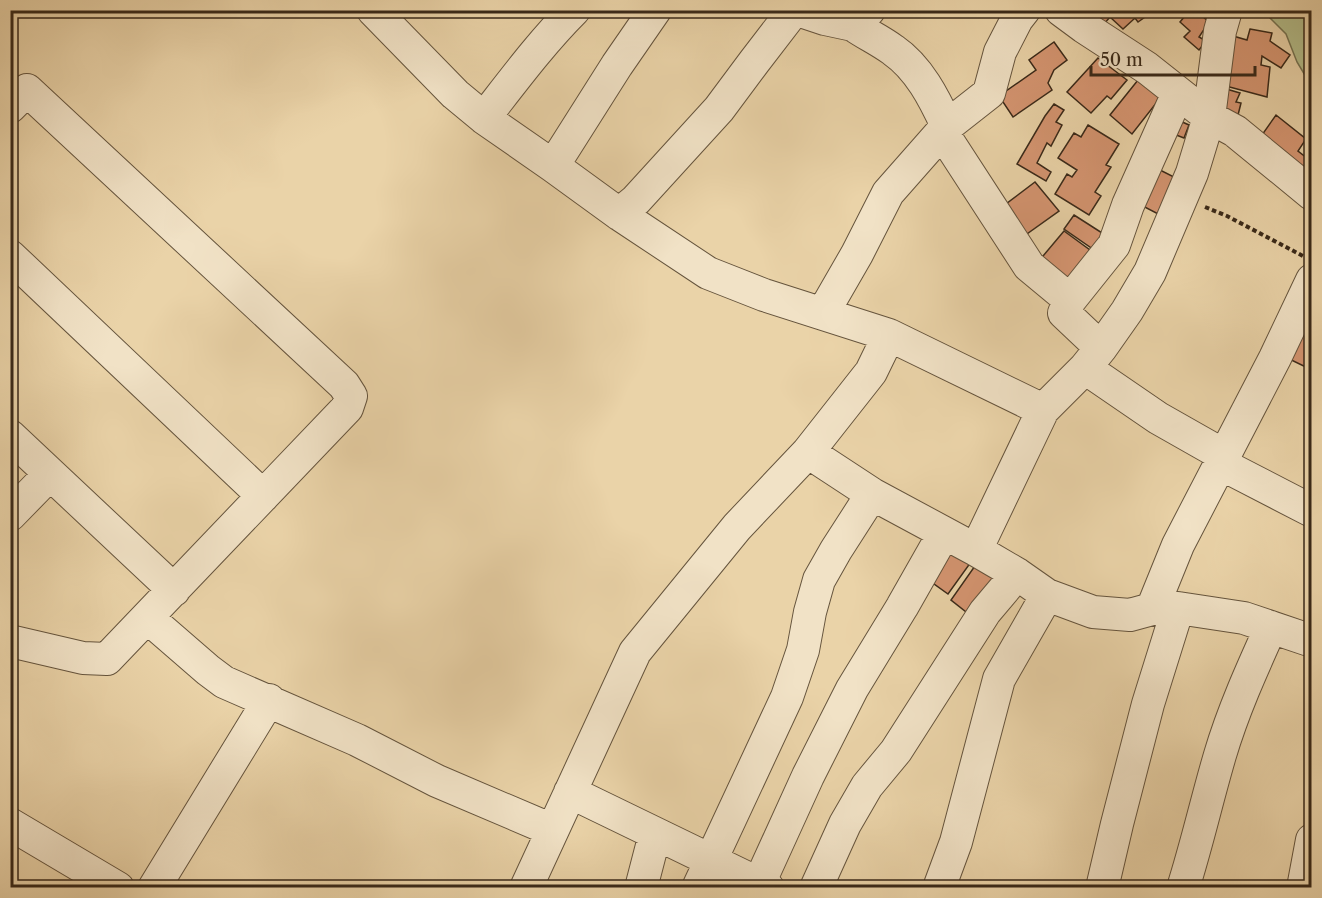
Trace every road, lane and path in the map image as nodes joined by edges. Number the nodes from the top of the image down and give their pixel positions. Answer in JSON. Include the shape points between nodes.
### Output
{"nodes":[{"id":1,"x":574,"y":10,"type":"edge"},
{"id":2,"x":655,"y":10,"type":"edge"},
{"id":3,"x":796,"y":10,"type":"edge"},
{"id":4,"x":1024,"y":10,"type":"edge"},
{"id":5,"x":1061,"y":10,"type":"edge"},
{"id":6,"x":1226,"y":10,"type":"edge"},
{"id":7,"x":379,"y":13,"type":"edge"},
{"id":8,"x":861,"y":18,"type":"edge"},
{"id":9,"x":16,"y":91,"type":"edge"},
{"id":10,"x":1178,"y":93,"type":"junction"},
{"id":11,"x":1209,"y":117,"type":"junction"},
{"id":12,"x":484,"y":118,"type":"junction"},
{"id":13,"x":944,"y":129,"type":"junction"},
{"id":14,"x":553,"y":166,"type":"junction"},
{"id":15,"x":1311,"y":194,"type":"edge"},
{"id":16,"x":1182,"y":196,"type":"junction"},
{"id":17,"x":619,"y":214,"type":"junction"},
{"id":18,"x":10,"y":256,"type":"edge"},
{"id":19,"x":1311,"y":261,"type":"edge"},
{"id":20,"x":1311,"y":280,"type":"edge"},
{"id":21,"x":1070,"y":300,"type":"junction"},
{"id":22,"x":823,"y":313,"type":"junction"},
{"id":23,"x":889,"y":335,"type":"junction"},
{"id":24,"x":1093,"y":358,"type":"junction"},
{"id":25,"x":1043,"y":410,"type":"junction"},
{"id":26,"x":10,"y":436,"type":"edge"},
{"id":27,"x":808,"y":452,"type":"junction"},
{"id":28,"x":1223,"y":460,"type":"junction"},
{"id":29,"x":50,"y":474,"type":"junction"},
{"id":30,"x":872,"y":494,"type":"junction"},
{"id":31,"x":263,"y":496,"type":"junction"},
{"id":32,"x":1311,"y":511,"type":"edge"},
{"id":33,"x":10,"y":515,"type":"edge"},
{"id":34,"x":944,"y":532,"type":"junction"},
{"id":35,"x":976,"y":550,"type":"junction"},
{"id":36,"x":1017,"y":574,"type":"junction"},
{"id":37,"x":174,"y":590,"type":"junction"},
{"id":38,"x":1047,"y":595,"type":"junction"},
{"id":39,"x":1165,"y":609,"type":"junction"},
{"id":40,"x":148,"y":618,"type":"junction"},
{"id":41,"x":1270,"y":627,"type":"junction"},
{"id":42,"x":10,"y":641,"type":"edge"},
{"id":43,"x":1311,"y":641,"type":"edge"},
{"id":44,"x":269,"y":700,"type":"junction"},
{"id":45,"x":570,"y":792,"type":"junction"},
{"id":46,"x":10,"y":824,"type":"edge"},
{"id":47,"x":552,"y":830,"type":"junction"},
{"id":48,"x":655,"y":834,"type":"junction"},
{"id":49,"x":1311,"y":840,"type":"edge"},
{"id":50,"x":704,"y":874,"type":"edge"},
{"id":51,"x":762,"y":886,"type":"edge"},
{"id":52,"x":118,"y":888,"type":"edge"},
{"id":53,"x":154,"y":888,"type":"edge"},
{"id":54,"x":526,"y":888,"type":"edge"},
{"id":55,"x":641,"y":888,"type":"edge"},
{"id":56,"x":816,"y":888,"type":"edge"},
{"id":57,"x":939,"y":888,"type":"edge"},
{"id":58,"x":1102,"y":888,"type":"edge"},
{"id":59,"x":1183,"y":888,"type":"edge"},
{"id":60,"x":1303,"y":888,"type":"edge"}],
"edges":[{"from":1,"to":12,"type":"street"},
{"from":2,"to":14,"type":"street"},
{"from":3,"to":8,"type":"street","via":[[825,19]]},
{"from":3,"to":17,"type":"street","via":[[719,109]]},
{"from":4,"to":13,"type":"street","via":[[1000,52],[989,93]]},
{"from":5,"to":10,"type":"street"},
{"from":6,"to":11,"type":"street"},
{"from":7,"to":12,"type":"street","via":[[455,94]]},
{"from":8,"to":13,"type":"street","via":[[914,70],[935,100]]},
{"from":9,"to":31,"type":"street","via":[[345,385],[351,396],[347,408]]},
{"from":10,"to":11,"type":"street"},
{"from":10,"to":21,"type":"street","via":[[1114,245]]},
{"from":11,"to":15,"type":"street","via":[[1235,131]]},
{"from":11,"to":16,"type":"street"},
{"from":12,"to":14,"type":"street"},
{"from":13,"to":21,"type":"street","via":[[1029,266]]},
{"from":13,"to":22,"type":"street","via":[[888,192]]},
{"from":14,"to":17,"type":"street"},
{"from":16,"to":19,"type":"path"},
{"from":16,"to":24,"type":"street","via":[[1150,272]]},
{"from":17,"to":22,"type":"street","via":[[708,273]]},
{"from":18,"to":31,"type":"street"},
{"from":20,"to":28,"type":"street"},
{"from":21,"to":24,"type":"street","via":[[1064,314]]},
{"from":22,"to":23,"type":"street"},
{"from":23,"to":25,"type":"street"},
{"from":23,"to":27,"type":"street","via":[[871,372]]},
{"from":24,"to":25,"type":"street"},
{"from":24,"to":28,"type":"street","via":[[1158,418]]},
{"from":25,"to":35,"type":"street"},
{"from":26,"to":29,"type":"street"},
{"from":27,"to":30,"type":"street"},
{"from":27,"to":45,"type":"street","via":[[737,527],[636,652]]},
{"from":28,"to":32,"type":"street"},
{"from":28,"to":39,"type":"street","via":[[1178,545]]},
{"from":29,"to":33,"type":"street"},
{"from":29,"to":37,"type":"street"},
{"from":30,"to":34,"type":"street"},
{"from":30,"to":50,"type":"street","via":[[819,580],[803,650],[786,697]]},
{"from":31,"to":37,"type":"street"},
{"from":34,"to":35,"type":"street"},
{"from":34,"to":51,"type":"street","via":[[852,688],[808,776]]},
{"from":35,"to":36,"type":"street"},
{"from":36,"to":38,"type":"street"},
{"from":36,"to":56,"type":"street","via":[[985,612],[896,751],[867,786]]},
{"from":37,"to":40,"type":"street"},
{"from":38,"to":39,"type":"street","via":[[1093,612],[1130,615]]},
{"from":38,"to":57,"type":"street","via":[[999,679],[956,842]]},
{"from":39,"to":41,"type":"street","via":[[1244,618]]},
{"from":39,"to":58,"type":"street","via":[[1148,704]]},
{"from":40,"to":42,"type":"street","via":[[107,659],[83,658]]},
{"from":40,"to":44,"type":"street","via":[[224,682]]},
{"from":41,"to":43,"type":"street"},
{"from":41,"to":59,"type":"street","via":[[1231,722]]},
{"from":44,"to":47,"type":"street","via":[[437,781]]},
{"from":44,"to":53,"type":"street"},
{"from":45,"to":47,"type":"street"},
{"from":45,"to":48,"type":"street"},
{"from":46,"to":52,"type":"street"},
{"from":47,"to":54,"type":"street"},
{"from":48,"to":50,"type":"street"},
{"from":48,"to":55,"type":"street"},
{"from":49,"to":60,"type":"street"},
{"from":50,"to":51,"type":"street"}]}
